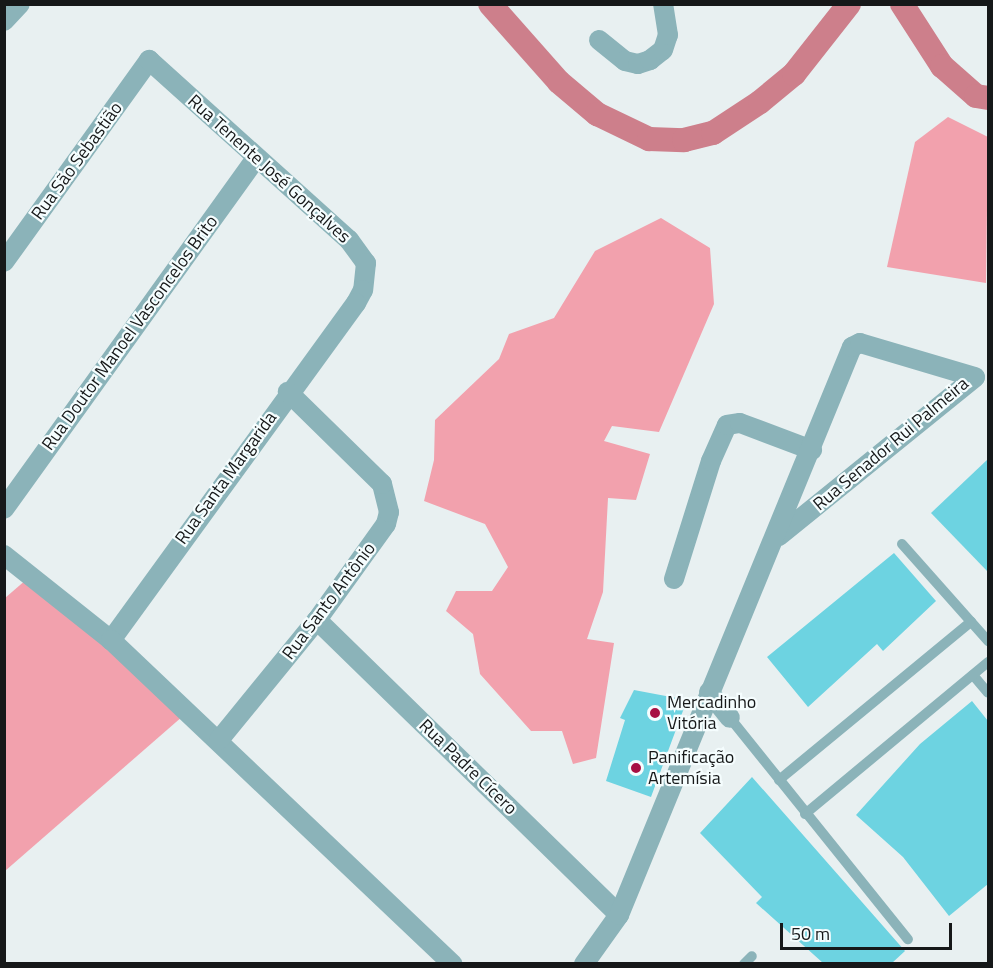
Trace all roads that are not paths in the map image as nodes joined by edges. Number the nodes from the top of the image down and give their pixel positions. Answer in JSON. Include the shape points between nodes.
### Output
{"nodes":[{"id":1,"x":20,"y":4,"type":"edge"},
{"id":2,"x":663,"y":4,"type":"edge"},
{"id":3,"x":4,"y":21,"type":"edge"},
{"id":4,"x":599,"y":40,"type":"dead end"},
{"id":5,"x":149,"y":60,"type":"joint"},
{"id":6,"x":256,"y":158,"type":"junction"},
{"id":7,"x":4,"y":262,"type":"edge"},
{"id":8,"x":345,"y":318,"type":"joint"},
{"id":9,"x":288,"y":392,"type":"junction"},
{"id":10,"x":812,"y":450,"type":"junction"},
{"id":11,"x":4,"y":509,"type":"edge"},
{"id":12,"x":777,"y":537,"type":"junction"},
{"id":13,"x":902,"y":544,"type":"dead end"},
{"id":14,"x":4,"y":555,"type":"edge"},
{"id":15,"x":674,"y":579,"type":"dead end"},
{"id":16,"x":317,"y":620,"type":"junction"},
{"id":17,"x":971,"y":622,"type":"junction"},
{"id":18,"x":111,"y":640,"type":"junction"},
{"id":19,"x":988,"y":641,"type":"edge"},
{"id":20,"x":988,"y":662,"type":"edge"},
{"id":21,"x":973,"y":675,"type":"junction"},
{"id":22,"x":709,"y":692,"type":"junction"},
{"id":23,"x":988,"y":693,"type":"edge"},
{"id":24,"x":730,"y":718,"type":"joint"},
{"id":25,"x":219,"y":740,"type":"junction"},
{"id":26,"x":779,"y":780,"type":"junction"},
{"id":27,"x":805,"y":813,"type":"junction"},
{"id":28,"x":620,"y":915,"type":"junction"},
{"id":29,"x":908,"y":939,"type":"dead end"},
{"id":30,"x":453,"y":963,"type":"edge"},
{"id":31,"x":584,"y":963,"type":"edge"}],
"edges":[{"from":1,"to":3,"type":"street"},
{"from":2,"to":4,"type":"street","via":[[668,34],[663,50],[650,60],[638,64],[625,61]]},
{"from":5,"to":6,"type":"street","name":"Rua Tenente José Gonçalves"},
{"from":5,"to":7,"type":"street","name":"Rua São Sebastião"},
{"from":6,"to":8,"type":"street","name":"Rua Tenente José Gonçalves","via":[[360,251],[366,263],[363,290]]},
{"from":6,"to":11,"type":"street","name":"Rua Doutor Manoel Vasconcelos Brito"},
{"from":8,"to":9,"type":"street","name":"Rua Santa Margarida"},
{"from":9,"to":16,"type":"street","name":"Rua Santo Antônio","via":[[382,484],[389,512],[386,524]]},
{"from":9,"to":18,"type":"street","name":"Rua Santa Margarida"},
{"from":10,"to":12,"type":"street","name":"Rua Senador Rui Palmeira"},
{"from":10,"to":12,"type":"street","name":"Rua Senador Rui Palmeira","via":[[856,344],[975,377]]},
{"from":10,"to":15,"type":"street","via":[[740,423],[722,430]]},
{"from":12,"to":22,"type":"street","name":"Rua Senador Rui Palmeira"},
{"from":13,"to":17,"type":"lane"},
{"from":14,"to":18,"type":"street"},
{"from":16,"to":25,"type":"street","name":"Rua Santo Antônio"},
{"from":16,"to":28,"type":"street","name":"Rua Padre Cícero"},
{"from":17,"to":19,"type":"lane"},
{"from":17,"to":26,"type":"lane"},
{"from":18,"to":25,"type":"street"},
{"from":20,"to":21,"type":"lane"},
{"from":21,"to":23,"type":"lane"},
{"from":21,"to":27,"type":"lane"},
{"from":22,"to":24,"type":"street"},
{"from":22,"to":28,"type":"street","name":"Rua Senador Rui Palmeira"},
{"from":24,"to":26,"type":"lane"},
{"from":25,"to":30,"type":"street"},
{"from":26,"to":27,"type":"lane"},
{"from":27,"to":29,"type":"lane"},
{"from":28,"to":31,"type":"street","name":"Rua Senador Rui Palmeira"}]}
